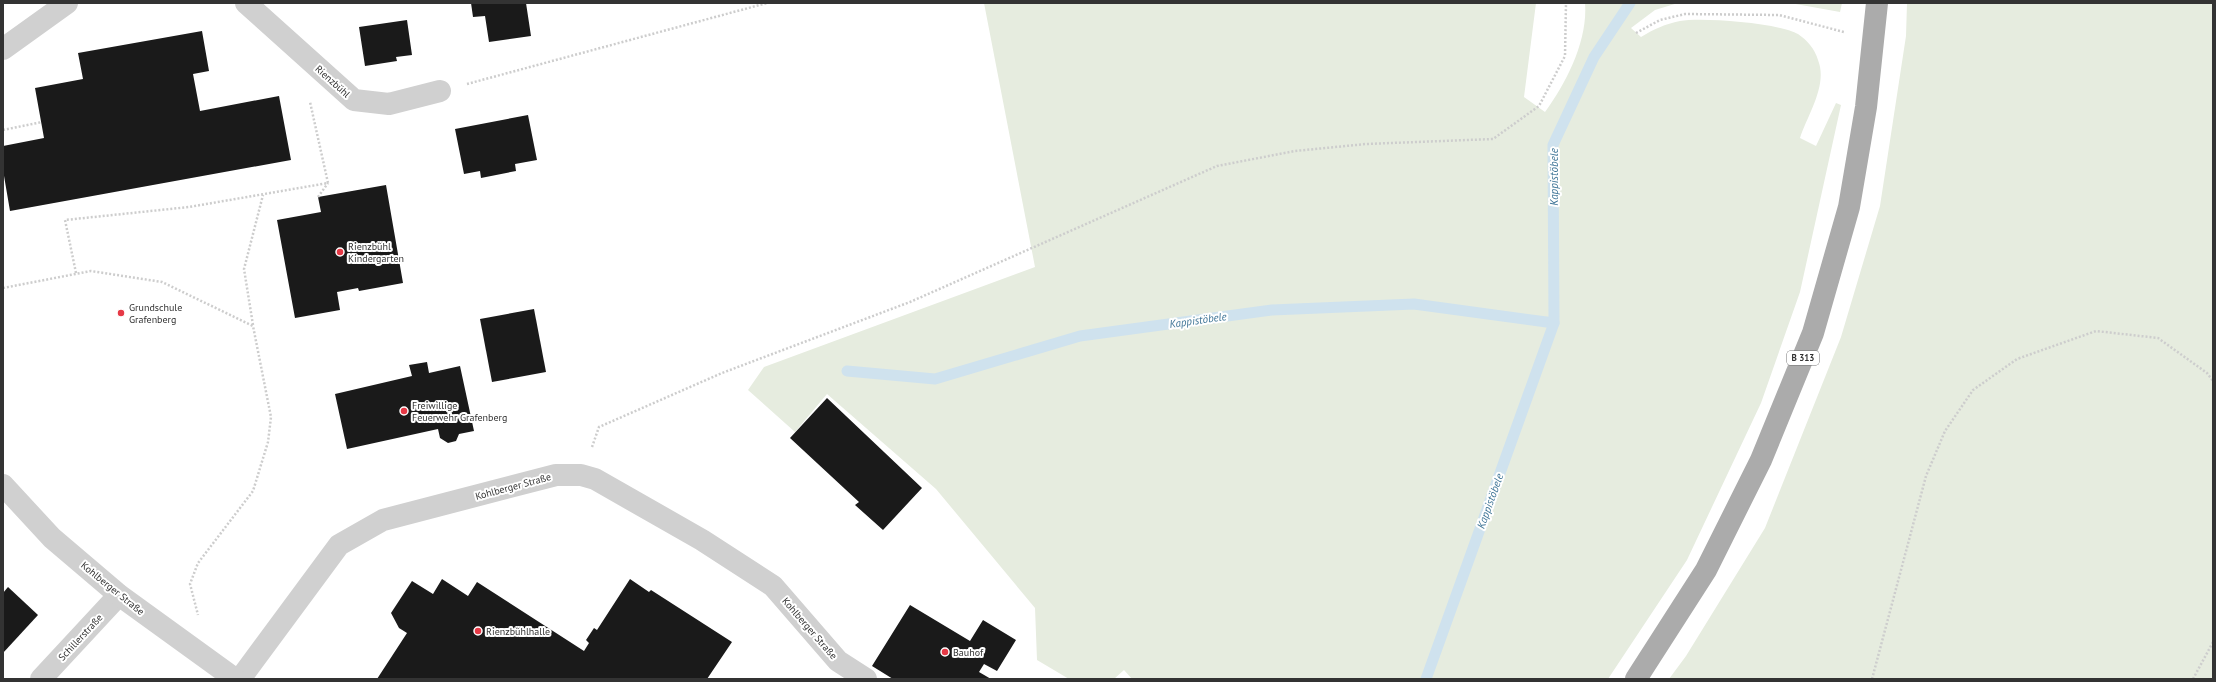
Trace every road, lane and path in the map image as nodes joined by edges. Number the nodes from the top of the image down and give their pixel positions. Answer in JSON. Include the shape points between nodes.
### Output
{"nodes":[{"id":1,"x":67,"y":3,"type":"edge"},
{"id":2,"x":246,"y":3,"type":"edge"},
{"id":3,"x":767,"y":3,"type":"edge"},
{"id":4,"x":1566,"y":3,"type":"edge"},
{"id":5,"x":1877,"y":3,"type":"edge"},
{"id":6,"x":1636,"y":34,"type":"dead end"},
{"id":7,"x":1873,"y":39,"type":"junction"},
{"id":8,"x":3,"y":49,"type":"edge"},
{"id":9,"x":440,"y":91,"type":"joint"},
{"id":10,"x":309,"y":97,"type":"dead end"},
{"id":11,"x":42,"y":122,"type":"dead end"},
{"id":12,"x":3,"y":130,"type":"edge"},
{"id":13,"x":328,"y":183,"type":"junction"},
{"id":14,"x":263,"y":194,"type":"junction"},
{"id":15,"x":318,"y":197,"type":"dead end"},
{"id":16,"x":76,"y":273,"type":"junction"},
{"id":17,"x":3,"y":288,"type":"edge"},
{"id":18,"x":253,"y":326,"type":"junction"},
{"id":19,"x":2213,"y":381,"type":"edge"},
{"id":20,"x":581,"y":475,"type":"junction"},
{"id":21,"x":3,"y":485,"type":"edge"},
{"id":22,"x":119,"y":595,"type":"junction"},
{"id":23,"x":2213,"y":642,"type":"edge"},
{"id":24,"x":194,"y":648,"type":"junction"},
{"id":25,"x":41,"y":679,"type":"edge"},
{"id":26,"x":235,"y":679,"type":"edge"},
{"id":27,"x":240,"y":679,"type":"edge"},
{"id":28,"x":866,"y":679,"type":"edge"},
{"id":29,"x":1636,"y":679,"type":"edge"},
{"id":30,"x":1872,"y":679,"type":"edge"},
{"id":31,"x":2193,"y":679,"type":"edge"}],
"edges":[{"from":1,"to":8,"type":"street"},
{"from":2,"to":9,"type":"street","name":"Rienzbühl","via":[[354,100],[389,104]]},
{"from":3,"to":9,"type":"path"},
{"from":4,"to":20,"type":"path","via":[[1565,56],[1539,106],[1493,139],[1358,145],[1295,151],[1217,166],[910,302],[722,373],[599,427]]},
{"from":5,"to":7,"type":"main road","number":"B 313"},
{"from":6,"to":7,"type":"path","via":[[1660,20],[1685,14],[1778,15]]},
{"from":7,"to":29,"type":"main road","number":"B 313","via":[[1866,107],[1849,207],[1813,333],[1761,460],[1706,570]]},
{"from":10,"to":13,"type":"path"},
{"from":11,"to":12,"type":"path"},
{"from":13,"to":14,"type":"path"},
{"from":13,"to":15,"type":"path"},
{"from":14,"to":16,"type":"path","via":[[189,207],[65,220]]},
{"from":14,"to":18,"type":"path","via":[[244,269]]},
{"from":16,"to":17,"type":"path"},
{"from":16,"to":18,"type":"path","via":[[91,271],[162,282]]},
{"from":18,"to":24,"type":"path","via":[[271,417],[268,442],[253,491],[198,563],[190,584],[202,629]]},
{"from":19,"to":30,"type":"path","via":[[2207,373],[2158,338],[2096,331],[2017,358],[1973,390],[1946,431],[1926,476]]},
{"from":20,"to":27,"type":"street","name":"Kohlberger Straße","via":[[556,475],[383,520],[339,545]]},
{"from":20,"to":28,"type":"street","name":"Kohlberger Straße","via":[[595,479],[702,540],[773,586],[838,661]]},
{"from":21,"to":22,"type":"street","name":"Kohlberger Straße","via":[[52,538]]},
{"from":22,"to":24,"type":"street","name":"Kohlberger Straße"},
{"from":22,"to":25,"type":"street","name":"Schillerstraße"},
{"from":23,"to":31,"type":"path"},
{"from":24,"to":26,"type":"street","name":"Kohlberger Straße"}]}
